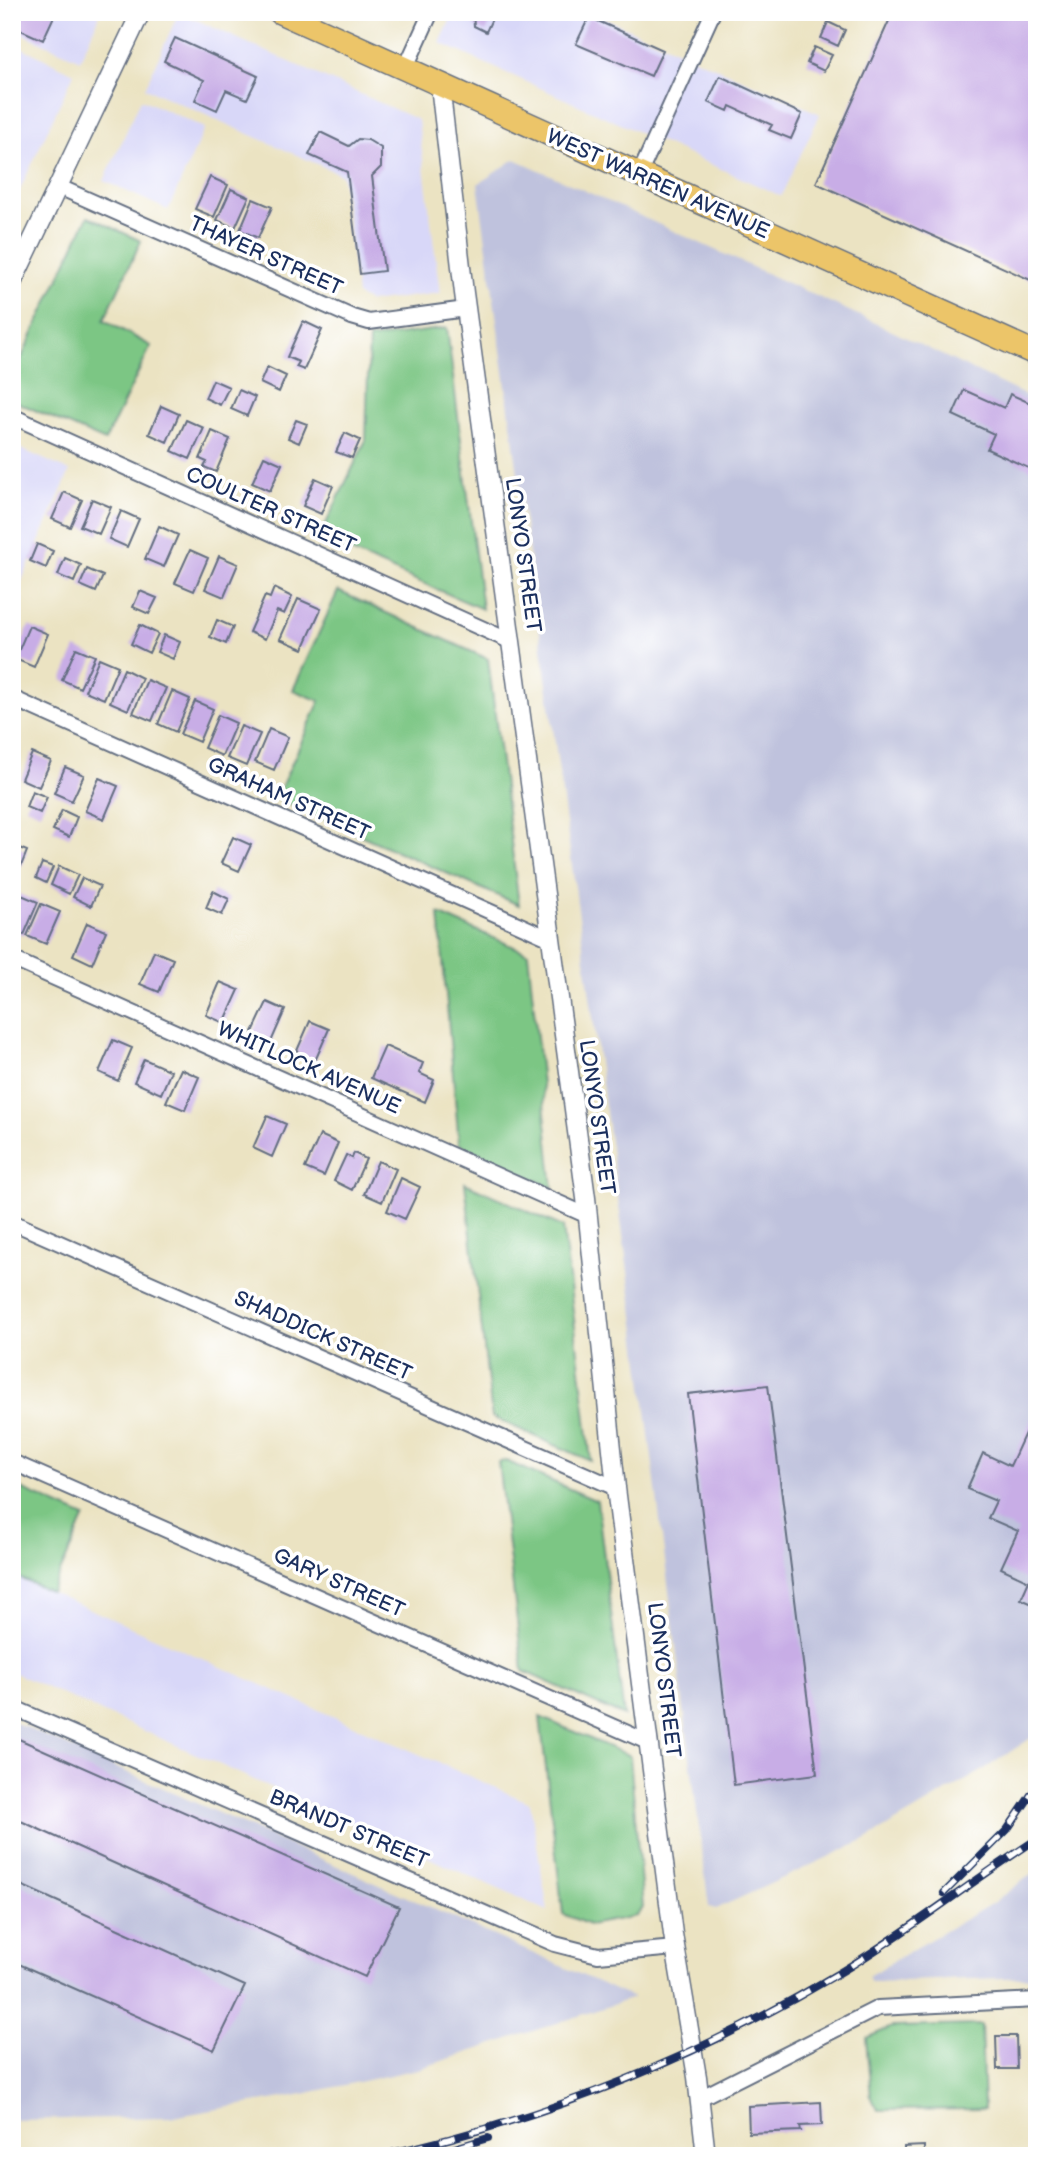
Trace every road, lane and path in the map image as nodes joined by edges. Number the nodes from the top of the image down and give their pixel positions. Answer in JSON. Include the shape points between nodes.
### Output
{"nodes":[{"id":1,"x":141,"y":12,"type":"edge"},
{"id":2,"x":280,"y":12,"type":"edge"},
{"id":3,"x":430,"y":12,"type":"edge"},
{"id":4,"x":713,"y":12,"type":"edge"},
{"id":5,"x":405,"y":69,"type":"junction"},
{"id":6,"x":440,"y":85,"type":"junction"},
{"id":7,"x":639,"y":175,"type":"junction"},
{"id":8,"x":57,"y":186,"type":"junction"},
{"id":9,"x":12,"y":283,"type":"edge"},
{"id":10,"x":466,"y":309,"type":"junction"},
{"id":11,"x":1037,"y":354,"type":"edge"},
{"id":12,"x":12,"y":416,"type":"edge"},
{"id":13,"x":512,"y":642,"type":"junction"},
{"id":14,"x":12,"y":698,"type":"edge"},
{"id":15,"x":549,"y":938,"type":"junction"},
{"id":16,"x":12,"y":960,"type":"edge"},
{"id":17,"x":588,"y":1216,"type":"junction"},
{"id":18,"x":12,"y":1222,"type":"edge"},
{"id":19,"x":12,"y":1462,"type":"edge"},
{"id":20,"x":617,"y":1488,"type":"junction"},
{"id":21,"x":12,"y":1707,"type":"edge"},
{"id":22,"x":649,"y":1743,"type":"junction"},
{"id":23,"x":675,"y":1948,"type":"junction"},
{"id":24,"x":1037,"y":2000,"type":"edge"},
{"id":25,"x":700,"y":2098,"type":"junction"},
{"id":26,"x":706,"y":2156,"type":"edge"}],
"edges":[{"from":1,"to":8,"type":"street"},
{"from":2,"to":5,"type":"main road","name":"WEST WARREN AVENUE"},
{"from":3,"to":5,"type":"street"},
{"from":4,"to":7,"type":"street"},
{"from":5,"to":6,"type":"main road","name":"WEST WARREN AVENUE"},
{"from":6,"to":7,"type":"main road","name":"WEST WARREN AVENUE"},
{"from":6,"to":10,"type":"street","name":"LONYO STREET"},
{"from":7,"to":11,"type":"main road","name":"WEST WARREN AVENUE"},
{"from":8,"to":9,"type":"street"},
{"from":8,"to":10,"type":"street","name":"THAYER STREET","via":[[352,317],[369,322]]},
{"from":10,"to":13,"type":"street","name":"LONYO STREET"},
{"from":12,"to":13,"type":"street","name":"COULTER STREET"},
{"from":13,"to":15,"type":"street","name":"LONYO STREET"},
{"from":14,"to":15,"type":"street","name":"GRAHAM STREET"},
{"from":15,"to":17,"type":"street","name":"LONYO STREET"},
{"from":16,"to":17,"type":"street","name":"WHITLOCK AVENUE"},
{"from":17,"to":20,"type":"street","name":"LONYO STREET"},
{"from":18,"to":20,"type":"street","name":"SHADDICK STREET"},
{"from":19,"to":22,"type":"street","name":"GARY STREET"},
{"from":20,"to":22,"type":"street","name":"LONYO STREET"},
{"from":21,"to":23,"type":"street","name":"BRANDT STREET","via":[[555,1944],[598,1955]]},
{"from":22,"to":23,"type":"street","name":"LONYO STREET"},
{"from":23,"to":25,"type":"street","name":"LONYO STREET"},
{"from":24,"to":25,"type":"street","via":[[878,2008]]},
{"from":25,"to":26,"type":"street","name":"LONYO STREET"}]}
